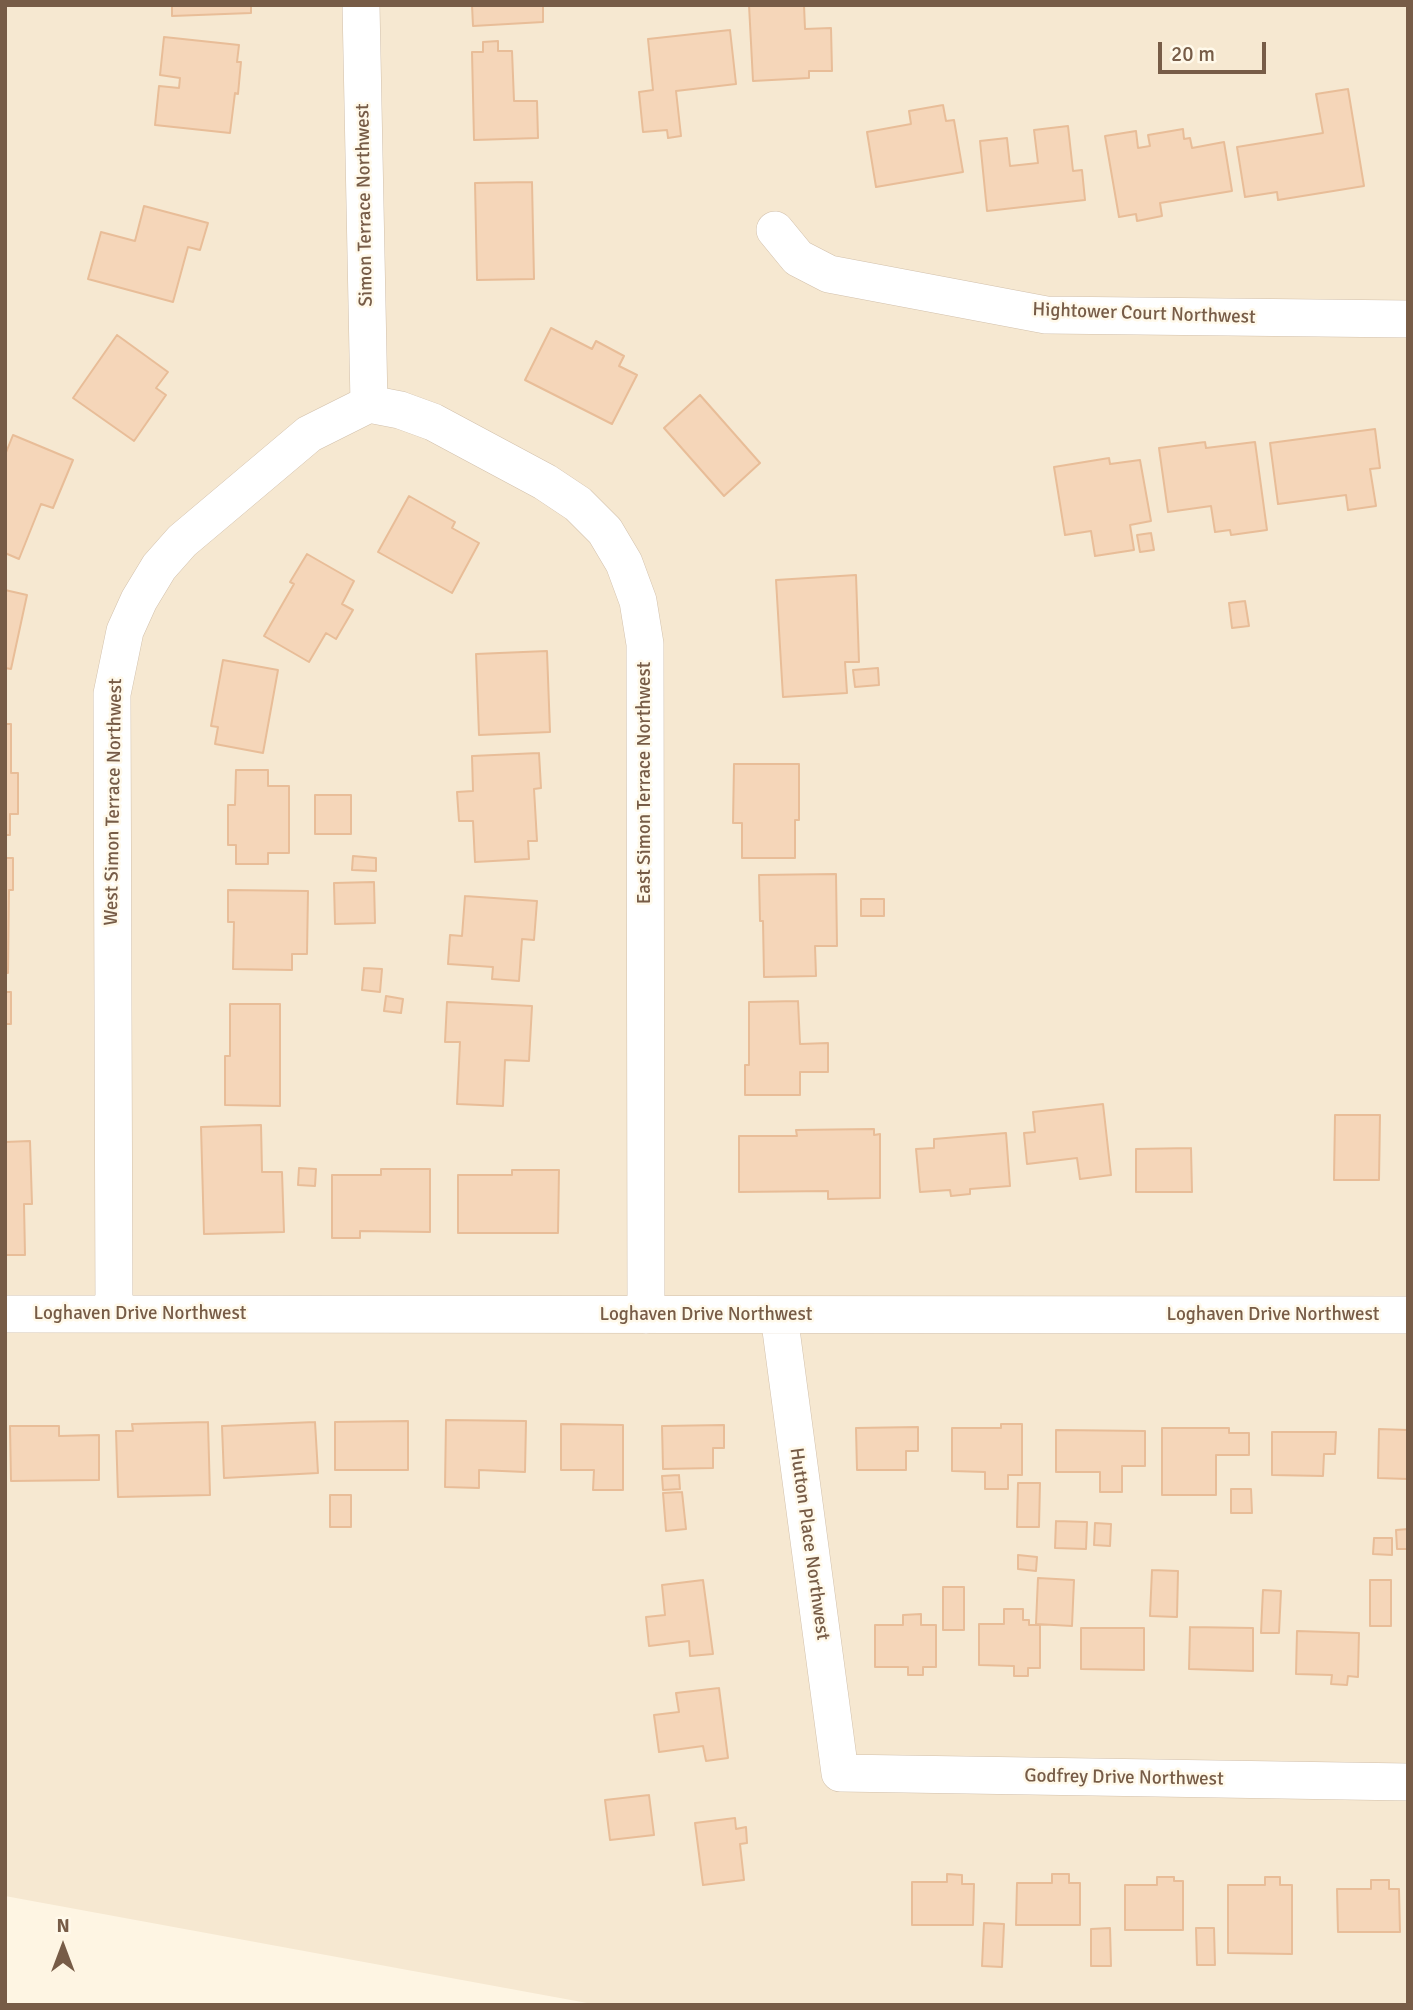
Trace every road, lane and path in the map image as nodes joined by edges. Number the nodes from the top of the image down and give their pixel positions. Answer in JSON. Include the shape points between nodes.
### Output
{"nodes":[{"id":1,"x":361,"y":5,"type":"edge"},
{"id":2,"x":775,"y":230,"type":"dead end"},
{"id":3,"x":1408,"y":319,"type":"edge"},
{"id":4,"x":369,"y":404,"type":"junction"},
{"id":5,"x":5,"y":1314,"type":"edge"},
{"id":6,"x":114,"y":1314,"type":"junction"},
{"id":7,"x":646,"y":1315,"type":"junction"},
{"id":8,"x":779,"y":1315,"type":"junction"},
{"id":9,"x":1408,"y":1315,"type":"edge"},
{"id":10,"x":840,"y":1773,"type":"joint"},
{"id":11,"x":1408,"y":1782,"type":"edge"}],
"edges":[{"from":1,"to":4,"type":"street","name":"Simon Terrace Northwest"},
{"from":2,"to":3,"type":"street","name":"Hightower Court Northwest","via":[[798,258],[830,274],[1046,315]]},
{"from":4,"to":6,"type":"street","name":"West Simon Terrace Northwest","via":[[309,434],[182,541],[159,567],[125,632],[112,694]]},
{"from":4,"to":7,"type":"street","name":"East Simon Terrace Northwest","via":[[433,422],[578,504],[605,531],[624,563],[638,601],[645,644]]},
{"from":5,"to":6,"type":"street","name":"Loghaven Drive Northwest"},
{"from":6,"to":7,"type":"street","name":"Loghaven Drive Northwest"},
{"from":7,"to":8,"type":"street","name":"Loghaven Drive Northwest"},
{"from":8,"to":9,"type":"street","name":"Loghaven Drive Northwest"},
{"from":8,"to":10,"type":"street","name":"Hutton Place Northwest"},
{"from":10,"to":11,"type":"street","name":"Godfrey Drive Northwest"}]}
